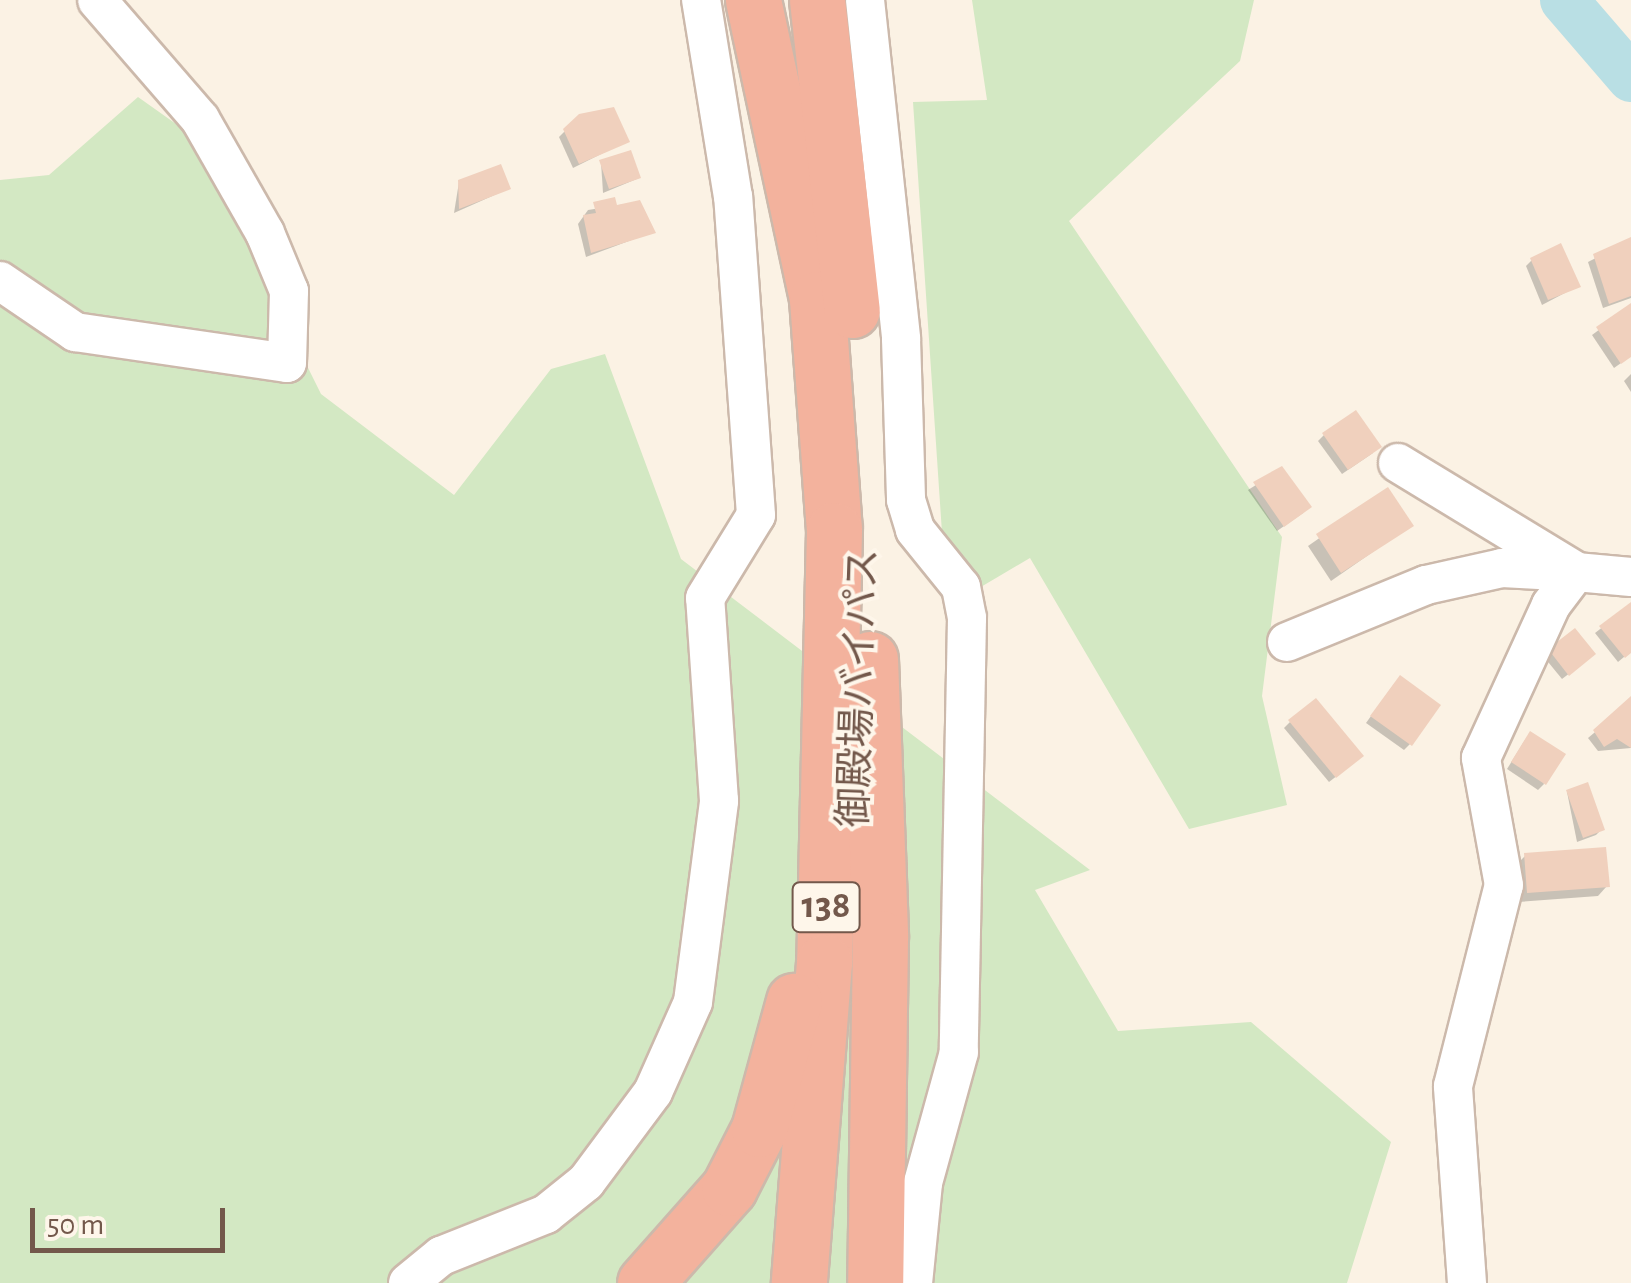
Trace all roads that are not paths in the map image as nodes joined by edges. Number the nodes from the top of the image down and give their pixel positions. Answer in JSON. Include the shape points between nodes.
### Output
{"nodes":[{"id":1,"x":97,"y":0,"type":"edge"},
{"id":2,"x":702,"y":0,"type":"edge"},
{"id":3,"x":753,"y":0,"type":"edge"},
{"id":4,"x":817,"y":0,"type":"edge"},
{"id":5,"x":865,"y":0,"type":"edge"},
{"id":6,"x":0,"y":281,"type":"edge"},
{"id":7,"x":833,"y":286,"type":"junction"},
{"id":8,"x":1398,"y":463,"type":"dead end"},
{"id":9,"x":850,"y":530,"type":"junction"},
{"id":10,"x":1576,"y":572,"type":"junction"},
{"id":11,"x":1631,"y":577,"type":"edge"},
{"id":12,"x":1286,"y":642,"type":"dead end"},
{"id":13,"x":408,"y":1283,"type":"edge"},
{"id":14,"x":645,"y":1283,"type":"edge"},
{"id":15,"x":799,"y":1283,"type":"edge"},
{"id":16,"x":822,"y":1283,"type":"edge"},
{"id":17,"x":874,"y":1283,"type":"edge"},
{"id":18,"x":913,"y":1283,"type":"edge"},
{"id":19,"x":1467,"y":1283,"type":"edge"}],
"edges":[{"from":1,"to":6,"type":"street","via":[[200,119],[266,233],[289,291],[287,362],[75,332]]},
{"from":2,"to":13,"type":"street","via":[[733,197],[756,515],[704,598],[719,801],[693,1002],[653,1092],[586,1182],[546,1214],[441,1256]]},
{"from":3,"to":7,"type":"highway","number":"138"},
{"from":4,"to":7,"type":"highway","number":"138"},
{"from":5,"to":18,"type":"street","via":[[901,338],[906,500],[915,530],[961,586],[967,618],[960,1052],[923,1184]]},
{"from":7,"to":9,"type":"highway","name":"御殿場バイパス","number":"138"},
{"from":8,"to":10,"type":"street"},
{"from":9,"to":14,"type":"highway","via":[[804,931],[780,1062],[729,1188]]},
{"from":9,"to":15,"type":"highway","name":"御殿場バイパス","number":"138"},
{"from":9,"to":16,"type":"highway","name":"御殿場バイパス","number":"138","via":[[850,934]]},
{"from":9,"to":17,"type":"highway","via":[[880,938]]},
{"from":10,"to":11,"type":"street"},
{"from":10,"to":12,"type":"street","via":[[1502,568],[1426,586]]},
{"from":10,"to":19,"type":"street","via":[[1551,605],[1482,758],[1504,886],[1453,1086]]}]}
